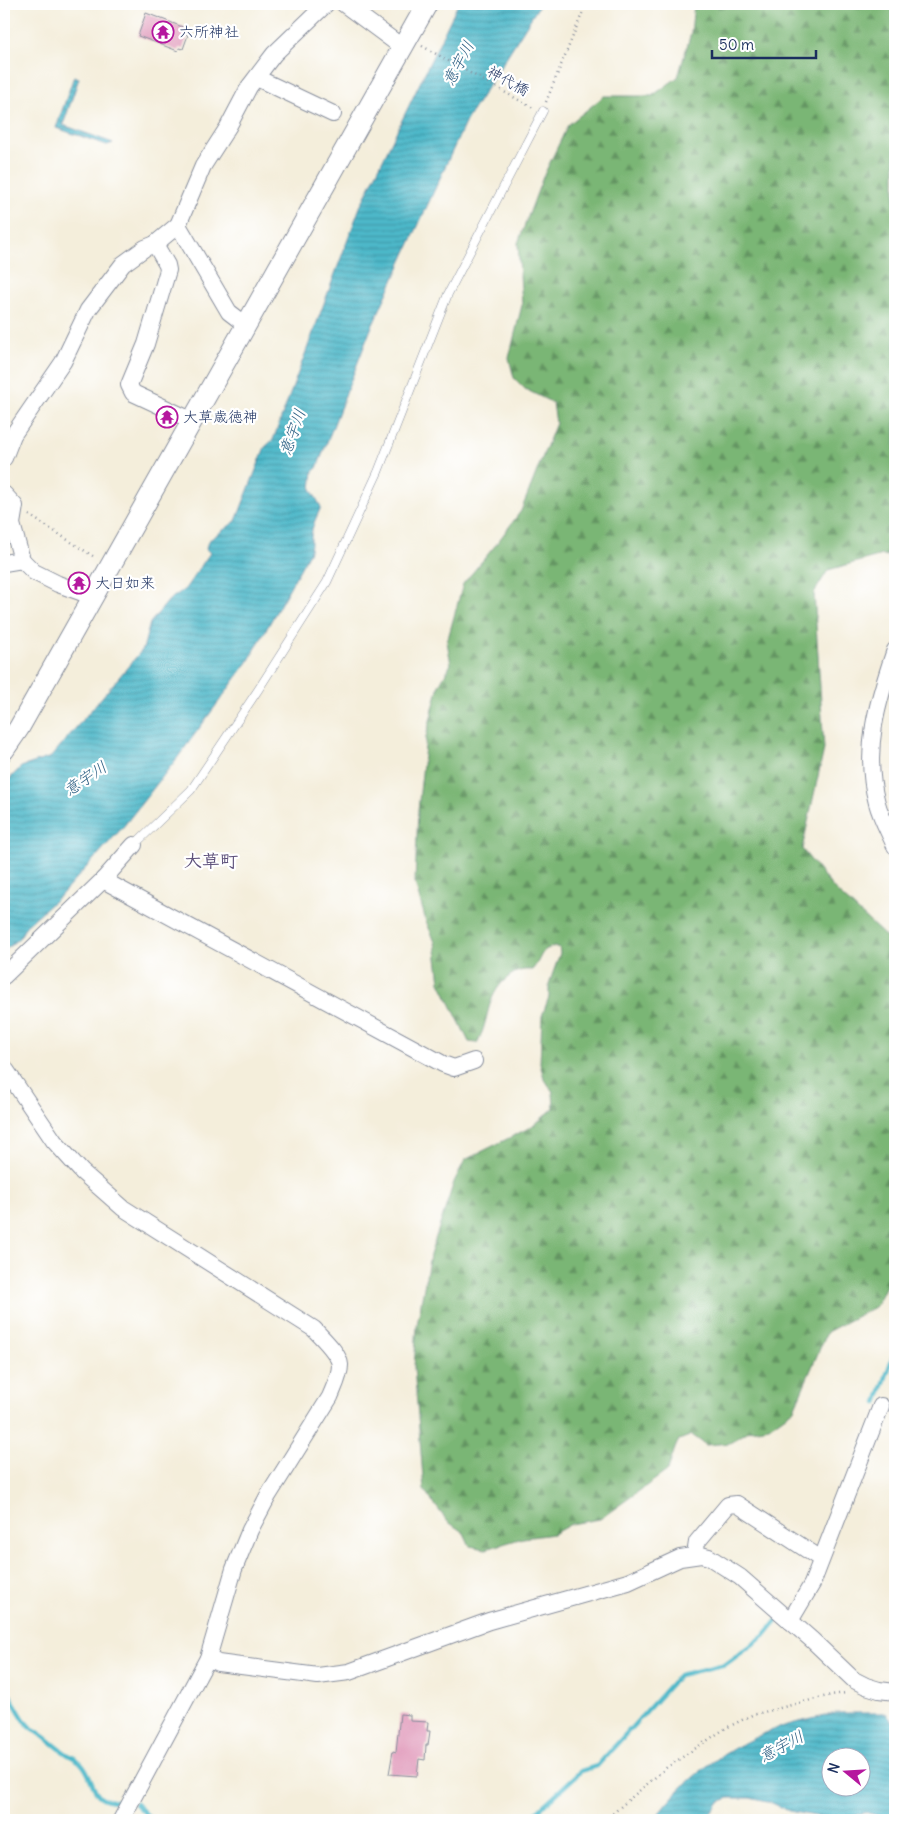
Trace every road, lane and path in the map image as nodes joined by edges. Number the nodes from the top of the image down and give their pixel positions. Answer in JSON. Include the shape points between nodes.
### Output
{"nodes":[{"id":1,"x":326,"y":4,"type":"edge"},
{"id":2,"x":344,"y":4,"type":"edge"},
{"id":3,"x":427,"y":4,"type":"edge"},
{"id":4,"x":586,"y":4,"type":"edge"},
{"id":5,"x":410,"y":45,"type":"junction"},
{"id":6,"x":257,"y":78,"type":"junction"},
{"id":7,"x":543,"y":111,"type":"junction"},
{"id":8,"x":333,"y":114,"type":"dead end"},
{"id":9,"x":178,"y":225,"type":"junction"},
{"id":10,"x":155,"y":244,"type":"junction"},
{"id":11,"x":246,"y":325,"type":"junction"},
{"id":12,"x":193,"y":421,"type":"junction"},
{"id":13,"x":4,"y":458,"type":"edge"},
{"id":14,"x":4,"y":494,"type":"edge"},
{"id":15,"x":15,"y":506,"type":"junction"},
{"id":16,"x":22,"y":560,"type":"junction"},
{"id":17,"x":4,"y":563,"type":"edge"},
{"id":18,"x":110,"y":568,"type":"junction"},
{"id":19,"x":94,"y":597,"type":"junction"},
{"id":20,"x":895,"y":650,"type":"edge"},
{"id":21,"x":7,"y":740,"type":"edge"},
{"id":22,"x":134,"y":845,"type":"joint"},
{"id":23,"x":895,"y":846,"type":"edge"},
{"id":24,"x":103,"y":880,"type":"junction"},
{"id":25,"x":4,"y":976,"type":"edge"},
{"id":26,"x":474,"y":1061,"type":"dead end"},
{"id":27,"x":4,"y":1067,"type":"edge"},
{"id":28,"x":880,"y":1406,"type":"dead end"},
{"id":29,"x":695,"y":1555,"type":"junction"},
{"id":30,"x":818,"y":1557,"type":"junction"},
{"id":31,"x":790,"y":1621,"type":"junction"},
{"id":32,"x":208,"y":1658,"type":"junction"},
{"id":33,"x":866,"y":1686,"type":"junction"},
{"id":34,"x":895,"y":1692,"type":"edge"},
{"id":35,"x":121,"y":1820,"type":"edge"},
{"id":36,"x":605,"y":1820,"type":"edge"}],
"edges":[{"from":1,"to":6,"type":"street","via":[[274,54]]},
{"from":2,"to":5,"type":"street"},
{"from":3,"to":5,"type":"street"},
{"from":4,"to":7,"type":"path"},
{"from":5,"to":7,"type":"path","name":"神代橋"},
{"from":5,"to":11,"type":"street"},
{"from":6,"to":8,"type":"street"},
{"from":6,"to":9,"type":"street","via":[[203,166]]},
{"from":7,"to":22,"type":"lane","via":[[448,294],[378,472],[327,582],[191,790]]},
{"from":9,"to":10,"type":"street"},
{"from":9,"to":11,"type":"street","via":[[229,312]]},
{"from":10,"to":12,"type":"street","via":[[168,270],[146,344],[129,385],[133,393]]},
{"from":10,"to":13,"type":"street","via":[[123,264],[88,310],[63,362],[13,435]]},
{"from":11,"to":12,"type":"street"},
{"from":12,"to":18,"type":"street"},
{"from":14,"to":15,"type":"street"},
{"from":15,"to":16,"type":"street","via":[[12,524]]},
{"from":15,"to":18,"type":"path"},
{"from":16,"to":17,"type":"street"},
{"from":16,"to":19,"type":"street","via":[[34,572]]},
{"from":18,"to":19,"type":"street"},
{"from":19,"to":21,"type":"street"},
{"from":20,"to":23,"type":"street","via":[[873,725],[870,759],[877,804]]},
{"from":22,"to":24,"type":"street"},
{"from":24,"to":25,"type":"street"},
{"from":24,"to":26,"type":"street","via":[[443,1064],[454,1068]]},
{"from":27,"to":32,"type":"street","via":[[54,1141],[82,1172],[123,1208],[314,1330],[328,1344],[340,1364],[330,1396],[250,1530],[234,1569]]},
{"from":28,"to":30,"type":"street"},
{"from":29,"to":30,"type":"street","via":[[697,1542],[728,1504],[733,1503]]},
{"from":29,"to":31,"type":"street","via":[[709,1557],[740,1577]]},
{"from":29,"to":32,"type":"street","via":[[680,1558],[628,1582],[489,1621],[349,1672],[318,1676],[218,1663]]},
{"from":30,"to":31,"type":"street","via":[[812,1584]]},
{"from":31,"to":33,"type":"street","via":[[854,1680]]},
{"from":32,"to":35,"type":"street"},
{"from":33,"to":34,"type":"street"},
{"from":33,"to":36,"type":"path","via":[[858,1691],[752,1715],[726,1728],[666,1768]]}]}
